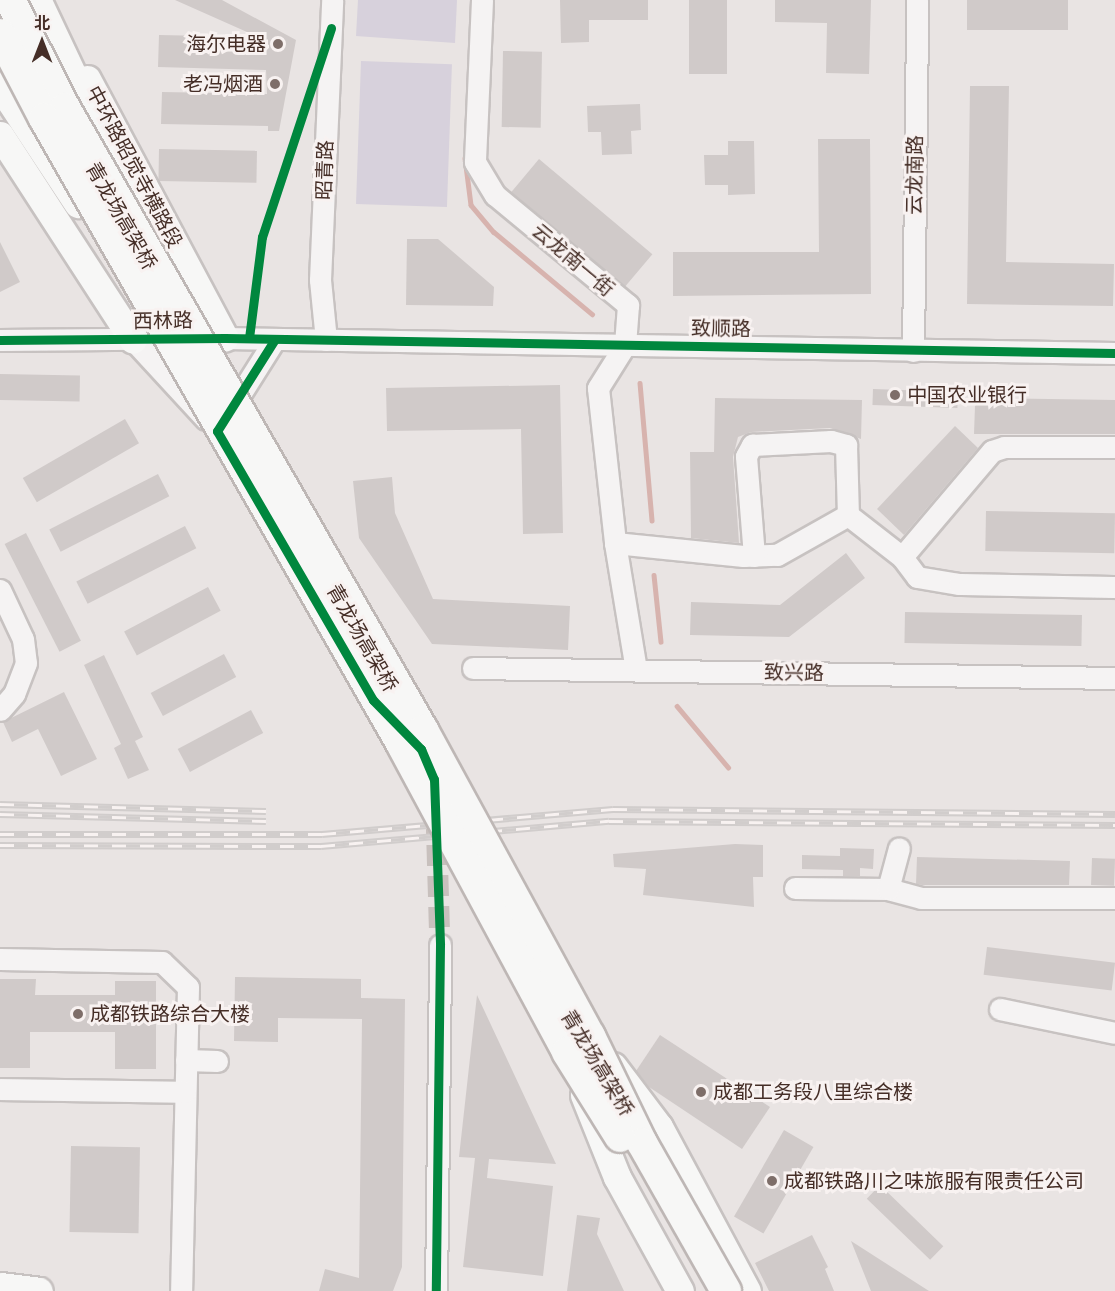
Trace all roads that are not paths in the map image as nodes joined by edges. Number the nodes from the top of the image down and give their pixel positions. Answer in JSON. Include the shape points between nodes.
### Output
{"nodes":[{"id":1,"x":10,"y":0,"type":"edge"},
{"id":2,"x":36,"y":0,"type":"edge"},
{"id":3,"x":332,"y":0,"type":"edge"},
{"id":4,"x":483,"y":0,"type":"edge"},
{"id":5,"x":917,"y":0,"type":"edge"},
{"id":6,"x":0,"y":34,"type":"edge"},
{"id":7,"x":0,"y":83,"type":"edge"},
{"id":8,"x":0,"y":135,"type":"edge"},
{"id":9,"x":164,"y":302,"type":"junction"},
{"id":10,"x":225,"y":338,"type":"junction"},
{"id":11,"x":275,"y":339,"type":"junction"},
{"id":12,"x":0,"y":340,"type":"edge"},
{"id":13,"x":133,"y":340,"type":"junction"},
{"id":14,"x":326,"y":340,"type":"junction"},
{"id":15,"x":626,"y":345,"type":"junction"},
{"id":16,"x":913,"y":351,"type":"junction"},
{"id":17,"x":1115,"y":353,"type":"edge"},
{"id":18,"x":217,"y":431,"type":"junction"},
{"id":19,"x":1115,"y":447,"type":"edge"},
{"id":20,"x":848,"y":515,"type":"junction"},
{"id":21,"x":615,"y":543,"type":"junction"},
{"id":22,"x":754,"y":556,"type":"junction"},
{"id":23,"x":902,"y":557,"type":"junction"},
{"id":24,"x":1115,"y":587,"type":"edge"},
{"id":25,"x":0,"y":590,"type":"edge"},
{"id":26,"x":473,"y":668,"type":"dead end"},
{"id":27,"x":636,"y":670,"type":"junction"},
{"id":28,"x":1115,"y":678,"type":"edge"},
{"id":29,"x":0,"y":710,"type":"edge"},
{"id":30,"x":434,"y":779,"type":"dead end"},
{"id":31,"x":899,"y":848,"type":"dead end"},
{"id":32,"x":795,"y":888,"type":"dead end"},
{"id":33,"x":888,"y":889,"type":"junction"},
{"id":34,"x":1115,"y":898,"type":"edge"},
{"id":35,"x":440,"y":945,"type":"tunnel mouth"},
{"id":36,"x":0,"y":959,"type":"edge"},
{"id":37,"x":1000,"y":1009,"type":"dead end"},
{"id":38,"x":1115,"y":1034,"type":"edge"},
{"id":39,"x":578,"y":1044,"type":"junction"},
{"id":40,"x":186,"y":1060,"type":"junction"},
{"id":41,"x":218,"y":1061,"type":"dead end"},
{"id":42,"x":0,"y":1089,"type":"edge"},
{"id":43,"x":185,"y":1092,"type":"junction"},
{"id":44,"x":0,"y":1286,"type":"edge"},
{"id":45,"x":39,"y":1291,"type":"edge"},
{"id":46,"x":181,"y":1291,"type":"edge"},
{"id":47,"x":436,"y":1291,"type":"edge"},
{"id":48,"x":680,"y":1291,"type":"edge"},
{"id":49,"x":710,"y":1291,"type":"edge"},
{"id":50,"x":726,"y":1291,"type":"edge"},
{"id":51,"x":747,"y":1291,"type":"edge"}],
"edges":[{"from":1,"to":9,"type":"highway","name":"青龙场高架桥","bridge":true},
{"from":2,"to":9,"type":"highway","bridge":true},
{"from":2,"to":10,"type":"main road","name":"中环路昭觉寺横路段","via":[[130,155]]},
{"from":3,"to":14,"type":"street","name":"昭青路","via":[[320,280]]},
{"from":4,"to":15,"type":"street","name":"云龙南一街","via":[[475,162],[495,195],[628,305]]},
{"from":5,"to":16,"type":"street","name":"云龙南路"},
{"from":6,"to":9,"type":"highway","name":"青龙场高架桥","bridge":true},
{"from":7,"to":9,"type":"highway","bridge":true,"via":[[24,123]]},
{"from":8,"to":13,"type":"main road"},
{"from":9,"to":39,"type":"highway","name":"青龙场高架桥","bridge":true,"via":[[423,730]]},
{"from":10,"to":11,"type":"street","name":"西林路"},
{"from":10,"to":13,"type":"street","name":"西林路"},
{"from":11,"to":14,"type":"street","name":"西林路"},
{"from":11,"to":18,"type":"street"},
{"from":12,"to":13,"type":"street","name":"西林路"},
{"from":13,"to":18,"type":"street"},
{"from":14,"to":15,"type":"street","name":"致顺路"},
{"from":15,"to":16,"type":"street","name":"致顺路"},
{"from":15,"to":21,"type":"street","via":[[598,388]]},
{"from":16,"to":17,"type":"street","name":"致顺路"},
{"from":18,"to":30,"type":"street","via":[[373,700],[421,749]]},
{"from":19,"to":23,"type":"street","via":[[992,450]]},
{"from":20,"to":22,"type":"street","via":[[777,555]]},
{"from":20,"to":22,"type":"street","via":[[846,445],[831,441],[752,445],[746,456]]},
{"from":20,"to":23,"type":"street"},
{"from":21,"to":22,"type":"street"},
{"from":21,"to":27,"type":"street"},
{"from":23,"to":24,"type":"street","via":[[918,577],[959,584]]},
{"from":25,"to":29,"type":"street","via":[[23,639],[26,663],[14,694]]},
{"from":26,"to":27,"type":"street","name":"致兴路"},
{"from":27,"to":28,"type":"street","name":"致兴路"},
{"from":31,"to":33,"type":"street"},
{"from":32,"to":33,"type":"street"},
{"from":33,"to":34,"type":"street","via":[[921,898]]},
{"from":35,"to":47,"type":"street"},
{"from":36,"to":40,"type":"street","via":[[162,962],[188,987]]},
{"from":37,"to":38,"type":"street"},
{"from":39,"to":48,"type":"main road","bridge":true,"via":[[617,1177]]},
{"from":39,"to":49,"type":"highway","name":"青龙场高架桥","bridge":true},
{"from":39,"to":50,"type":"highway","name":"青龙场高架桥","bridge":true,"via":[[642,1143]]},
{"from":39,"to":51,"type":"main road","bridge":true,"via":[[659,1127]]},
{"from":40,"to":41,"type":"street"},
{"from":40,"to":43,"type":"street"},
{"from":42,"to":43,"type":"street"},
{"from":43,"to":46,"type":"street"},
{"from":44,"to":45,"type":"main road"}]}
